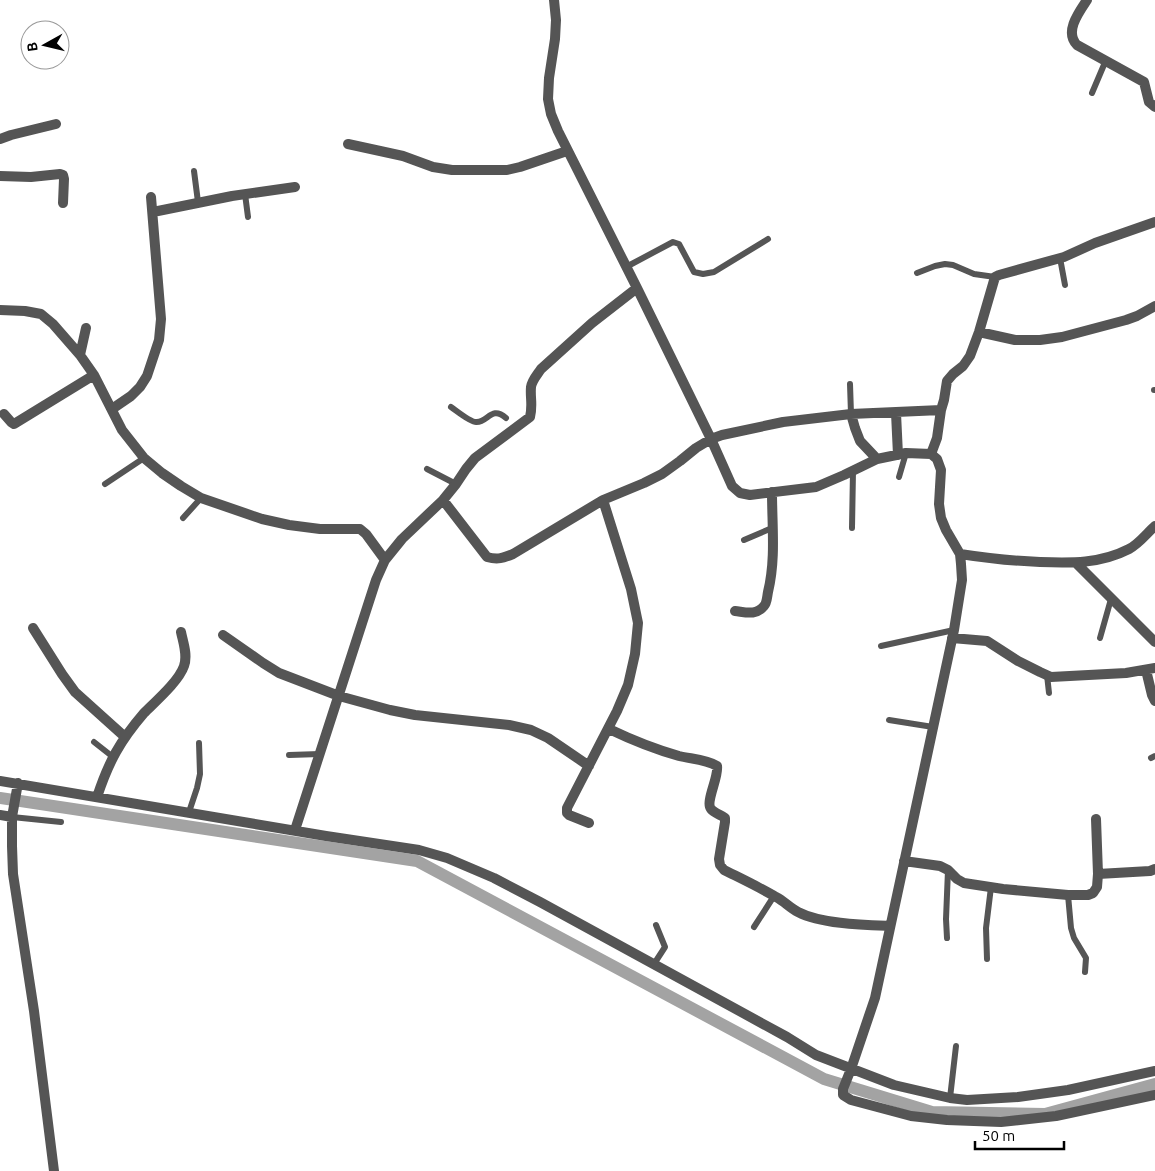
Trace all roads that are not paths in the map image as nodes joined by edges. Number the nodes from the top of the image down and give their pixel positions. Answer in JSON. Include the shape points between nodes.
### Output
{"nodes":[{"id":1,"x":554,"y":0,"type":"edge"},
{"id":2,"x":1087,"y":0,"type":"edge"},
{"id":3,"x":1106,"y":60,"type":"junction"},
{"id":4,"x":1092,"y":92,"type":"dead end"},
{"id":5,"x":1155,"y":107,"type":"edge"},
{"id":6,"x":56,"y":124,"type":"dead end"},
{"id":7,"x":0,"y":139,"type":"edge"},
{"id":8,"x":348,"y":144,"type":"dead end"},
{"id":9,"x":567,"y":151,"type":"junction"},
{"id":10,"x":194,"y":171,"type":"dead end"},
{"id":11,"x":0,"y":176,"type":"edge"},
{"id":12,"x":295,"y":187,"type":"dead end"},
{"id":13,"x":245,"y":194,"type":"junction"},
{"id":14,"x":152,"y":197,"type":"dead end"},
{"id":15,"x":198,"y":202,"type":"junction"},
{"id":16,"x":64,"y":203,"type":"dead end"},
{"id":17,"x":153,"y":212,"type":"junction"},
{"id":18,"x":248,"y":217,"type":"dead end"},
{"id":19,"x":1155,"y":222,"type":"edge"},
{"id":20,"x":768,"y":239,"type":"dead end"},
{"id":21,"x":1060,"y":258,"type":"junction"},
{"id":22,"x":626,"y":267,"type":"junction"},
{"id":23,"x":917,"y":273,"type":"dead end"},
{"id":24,"x":995,"y":277,"type":"junction"},
{"id":25,"x":1065,"y":285,"type":"dead end"},
{"id":26,"x":637,"y":288,"type":"junction"},
{"id":27,"x":1155,"y":306,"type":"edge"},
{"id":28,"x":0,"y":310,"type":"edge"},
{"id":29,"x":86,"y":328,"type":"dead end"},
{"id":30,"x":979,"y":332,"type":"junction"},
{"id":31,"x":80,"y":355,"type":"junction"},
{"id":32,"x":94,"y":375,"type":"junction"},
{"id":33,"x":850,"y":384,"type":"dead end"},
{"id":34,"x":451,"y":407,"type":"dead end"},
{"id":35,"x":112,"y":409,"type":"junction"},
{"id":36,"x":941,"y":410,"type":"junction"},
{"id":37,"x":896,"y":412,"type":"junction"},
{"id":38,"x":4,"y":414,"type":"dead end"},
{"id":39,"x":852,"y":414,"type":"junction"},
{"id":40,"x":511,"y":423,"type":"junction"},
{"id":41,"x":710,"y":439,"type":"junction"},
{"id":42,"x":902,"y":454,"type":"junction"},
{"id":43,"x":931,"y":454,"type":"junction"},
{"id":44,"x":144,"y":458,"type":"junction"},
{"id":45,"x":877,"y":459,"type":"junction"},
{"id":46,"x":428,"y":468,"type":"dead end"},
{"id":47,"x":853,"y":471,"type":"junction"},
{"id":48,"x":899,"y":477,"type":"dead end"},
{"id":49,"x":105,"y":484,"type":"dead end"},
{"id":50,"x":456,"y":484,"type":"junction"},
{"id":51,"x":772,"y":492,"type":"junction"},
{"id":52,"x":201,"y":498,"type":"junction"},
{"id":53,"x":443,"y":500,"type":"junction"},
{"id":54,"x":603,"y":500,"type":"junction"},
{"id":55,"x":183,"y":518,"type":"dead end"},
{"id":56,"x":1155,"y":526,"type":"edge"},
{"id":57,"x":772,"y":528,"type":"junction"},
{"id":58,"x":852,"y":528,"type":"dead end"},
{"id":59,"x":744,"y":540,"type":"dead end"},
{"id":60,"x":960,"y":554,"type":"junction"},
{"id":61,"x":385,"y":560,"type":"junction"},
{"id":62,"x":1076,"y":563,"type":"junction"},
{"id":63,"x":1111,"y":599,"type":"junction"},
{"id":64,"x":735,"y":611,"type":"dead end"},
{"id":65,"x":33,"y":628,"type":"dead end"},
{"id":66,"x":181,"y":632,"type":"dead end"},
{"id":67,"x":953,"y":634,"type":"junction"},
{"id":68,"x":223,"y":635,"type":"dead end"},
{"id":69,"x":1100,"y":638,"type":"dead end"},
{"id":70,"x":1155,"y":642,"type":"edge"},
{"id":71,"x":882,"y":646,"type":"dead end"},
{"id":72,"x":1151,"y":669,"type":"edge"},
{"id":73,"x":1047,"y":675,"type":"junction"},
{"id":74,"x":1049,"y":693,"type":"dead end"},
{"id":75,"x":339,"y":696,"type":"junction"},
{"id":76,"x":1155,"y":701,"type":"edge"},
{"id":77,"x":889,"y":720,"type":"dead end"},
{"id":78,"x":933,"y":727,"type":"junction"},
{"id":79,"x":609,"y":729,"type":"junction"},
{"id":80,"x":125,"y":737,"type":"junction"},
{"id":81,"x":94,"y":742,"type":"dead end"},
{"id":82,"x":199,"y":743,"type":"dead end"},
{"id":83,"x":320,"y":754,"type":"junction"},
{"id":84,"x":289,"y":755,"type":"dead end"},
{"id":85,"x":113,"y":756,"type":"junction"},
{"id":86,"x":590,"y":766,"type":"junction"},
{"id":87,"x":0,"y":780,"type":"edge"},
{"id":88,"x":17,"y":787,"type":"junction"},
{"id":89,"x":97,"y":797,"type":"junction"},
{"id":90,"x":189,"y":812,"type":"junction"},
{"id":91,"x":13,"y":813,"type":"junction"},
{"id":92,"x":0,"y":815,"type":"edge"},
{"id":93,"x":1096,"y":819,"type":"dead end"},
{"id":94,"x":61,"y":822,"type":"dead end"},
{"id":95,"x":589,"y":823,"type":"dead end"},
{"id":96,"x":295,"y":830,"type":"junction"},
{"id":97,"x":904,"y":861,"type":"junction"},
{"id":98,"x":1155,"y":869,"type":"edge"},
{"id":99,"x":948,"y":870,"type":"junction"},
{"id":100,"x":1098,"y":874,"type":"junction"},
{"id":101,"x":991,"y":887,"type":"junction"},
{"id":102,"x":1068,"y":895,"type":"junction"},
{"id":103,"x":774,"y":896,"type":"junction"},
{"id":104,"x":656,"y":925,"type":"dead end"},
{"id":105,"x":890,"y":926,"type":"junction"},
{"id":106,"x":754,"y":927,"type":"dead end"},
{"id":107,"x":947,"y":938,"type":"dead end"},
{"id":108,"x":987,"y":959,"type":"dead end"},
{"id":109,"x":654,"y":964,"type":"junction"},
{"id":110,"x":1085,"y":972,"type":"dead end"},
{"id":111,"x":956,"y":1046,"type":"dead end"},
{"id":112,"x":1155,"y":1071,"type":"edge"},
{"id":113,"x":850,"y":1074,"type":"junction"},
{"id":114,"x":1155,"y":1095,"type":"edge"},
{"id":115,"x":950,"y":1098,"type":"junction"},
{"id":116,"x":54,"y":1171,"type":"edge"}],
"edges":[{"from":1,"to":9,"type":"street","via":[[555,39],[548,99]]},
{"from":2,"to":3,"type":"street","via":[[1075,19],[1073,40]]},
{"from":3,"to":4,"type":"lane"},
{"from":3,"to":5,"type":"street","via":[[1144,82],[1149,102]]},
{"from":6,"to":7,"type":"street"},
{"from":8,"to":9,"type":"street","via":[[452,170],[507,170]]},
{"from":9,"to":22,"type":"street"},
{"from":10,"to":15,"type":"lane"},
{"from":11,"to":16,"type":"street","via":[[63,175]]},
{"from":12,"to":13,"type":"street"},
{"from":13,"to":15,"type":"street"},
{"from":13,"to":18,"type":"lane"},
{"from":14,"to":17,"type":"street"},
{"from":15,"to":17,"type":"street"},
{"from":17,"to":35,"type":"street","via":[[161,319],[159,340],[140,387]]},
{"from":19,"to":21,"type":"street"},
{"from":20,"to":22,"type":"lane","via":[[714,272],[694,272],[679,244],[673,242]]},
{"from":21,"to":24,"type":"street"},
{"from":21,"to":25,"type":"lane"},
{"from":22,"to":26,"type":"street"},
{"from":23,"to":24,"type":"lane","via":[[945,264]]},
{"from":24,"to":30,"type":"street"},
{"from":26,"to":40,"type":"street","via":[[541,369],[531,387],[530,417]]},
{"from":26,"to":41,"type":"street"},
{"from":27,"to":30,"type":"street","via":[[1126,320],[1062,337],[1015,340]]},
{"from":28,"to":31,"type":"street","via":[[41,314]]},
{"from":29,"to":31,"type":"street"},
{"from":30,"to":36,"type":"street","via":[[970,356],[947,381]]},
{"from":31,"to":32,"type":"street"},
{"from":32,"to":35,"type":"street"},
{"from":32,"to":38,"type":"street","via":[[14,424]]},
{"from":33,"to":39,"type":"lane"},
{"from":34,"to":40,"type":"lane","via":[[477,423],[496,413]]},
{"from":35,"to":44,"type":"street","via":[[122,430]]},
{"from":36,"to":37,"type":"street"},
{"from":36,"to":43,"type":"street"},
{"from":37,"to":39,"type":"street"},
{"from":37,"to":42,"type":"street"},
{"from":39,"to":41,"type":"street","via":[[783,422]]},
{"from":39,"to":45,"type":"street","via":[[860,441]]},
{"from":40,"to":50,"type":"street","via":[[475,458]]},
{"from":41,"to":51,"type":"street","via":[[732,486],[740,493]]},
{"from":41,"to":54,"type":"street","via":[[662,474]]},
{"from":42,"to":43,"type":"street"},
{"from":42,"to":45,"type":"street"},
{"from":42,"to":48,"type":"lane"},
{"from":43,"to":60,"type":"street","via":[[941,470],[941,518]]},
{"from":44,"to":49,"type":"lane"},
{"from":44,"to":52,"type":"street","via":[[168,478]]},
{"from":45,"to":47,"type":"street"},
{"from":46,"to":50,"type":"lane"},
{"from":47,"to":51,"type":"street","via":[[816,487]]},
{"from":47,"to":58,"type":"lane"},
{"from":50,"to":53,"type":"street"},
{"from":51,"to":57,"type":"street"},
{"from":52,"to":55,"type":"lane"},
{"from":52,"to":61,"type":"street","via":[[289,525],[360,529]]},
{"from":53,"to":54,"type":"street","via":[[487,557],[494,559],[512,554]]},
{"from":53,"to":61,"type":"street"},
{"from":54,"to":79,"type":"street","via":[[631,589],[638,623],[628,685]]},
{"from":56,"to":62,"type":"street","via":[[1131,548],[1104,559]]},
{"from":57,"to":59,"type":"lane"},
{"from":57,"to":64,"type":"street","via":[[773,568],[765,605],[751,613]]},
{"from":60,"to":62,"type":"street","via":[[989,559]]},
{"from":60,"to":67,"type":"street","via":[[962,580]]},
{"from":61,"to":75,"type":"street"},
{"from":62,"to":63,"type":"street"},
{"from":63,"to":69,"type":"lane"},
{"from":63,"to":70,"type":"street"},
{"from":65,"to":80,"type":"street","via":[[75,692]]},
{"from":66,"to":80,"type":"street","via":[[186,652],[185,666]]},
{"from":67,"to":71,"type":"lane"},
{"from":67,"to":73,"type":"street","via":[[987,641]]},
{"from":67,"to":78,"type":"street"},
{"from":68,"to":75,"type":"street","via":[[279,673]]},
{"from":72,"to":73,"type":"street","via":[[1126,673]]},
{"from":72,"to":76,"type":"street"},
{"from":73,"to":74,"type":"lane"},
{"from":75,"to":83,"type":"street"},
{"from":75,"to":86,"type":"street","via":[[416,715],[531,730]]},
{"from":77,"to":78,"type":"lane"},
{"from":78,"to":97,"type":"street"},
{"from":79,"to":86,"type":"street"},
{"from":79,"to":103,"type":"street","via":[[658,750],[717,766],[709,803],[725,818],[720,865]]},
{"from":80,"to":85,"type":"street"},
{"from":81,"to":85,"type":"lane"},
{"from":82,"to":90,"type":"lane","via":[[200,774]]},
{"from":83,"to":84,"type":"lane"},
{"from":83,"to":96,"type":"street"},
{"from":85,"to":89,"type":"street"},
{"from":86,"to":95,"type":"street","via":[[567,808],[569,815]]},
{"from":87,"to":88,"type":"street"},
{"from":88,"to":89,"type":"street"},
{"from":88,"to":91,"type":"street"},
{"from":89,"to":90,"type":"street"},
{"from":90,"to":96,"type":"street"},
{"from":91,"to":92,"type":"street"},
{"from":91,"to":94,"type":"lane"},
{"from":91,"to":116,"type":"street","via":[[13,874]]},
{"from":93,"to":100,"type":"street"},
{"from":96,"to":109,"type":"street","via":[[419,850],[447,858],[494,878]]},
{"from":97,"to":99,"type":"street"},
{"from":97,"to":105,"type":"street"},
{"from":98,"to":100,"type":"street"},
{"from":99,"to":101,"type":"street","via":[[964,883]]},
{"from":99,"to":107,"type":"lane"},
{"from":100,"to":102,"type":"street","via":[[1093,893]]},
{"from":101,"to":102,"type":"street"},
{"from":101,"to":108,"type":"lane","via":[[986,928]]},
{"from":102,"to":110,"type":"lane","via":[[1074,938],[1086,958]]},
{"from":103,"to":105,"type":"street","via":[[798,912],[816,918],[848,924]]},
{"from":103,"to":106,"type":"lane"},
{"from":104,"to":109,"type":"lane","via":[[665,947]]},
{"from":105,"to":113,"type":"street","via":[[875,998]]},
{"from":109,"to":113,"type":"street"},
{"from":111,"to":115,"type":"lane"},
{"from":112,"to":115,"type":"street","via":[[1018,1097]]},
{"from":113,"to":114,"type":"street","via":[[842,1089],[843,1095],[851,1100],[911,1116],[947,1120],[1001,1122],[1056,1116]]},
{"from":113,"to":115,"type":"street"}]}
